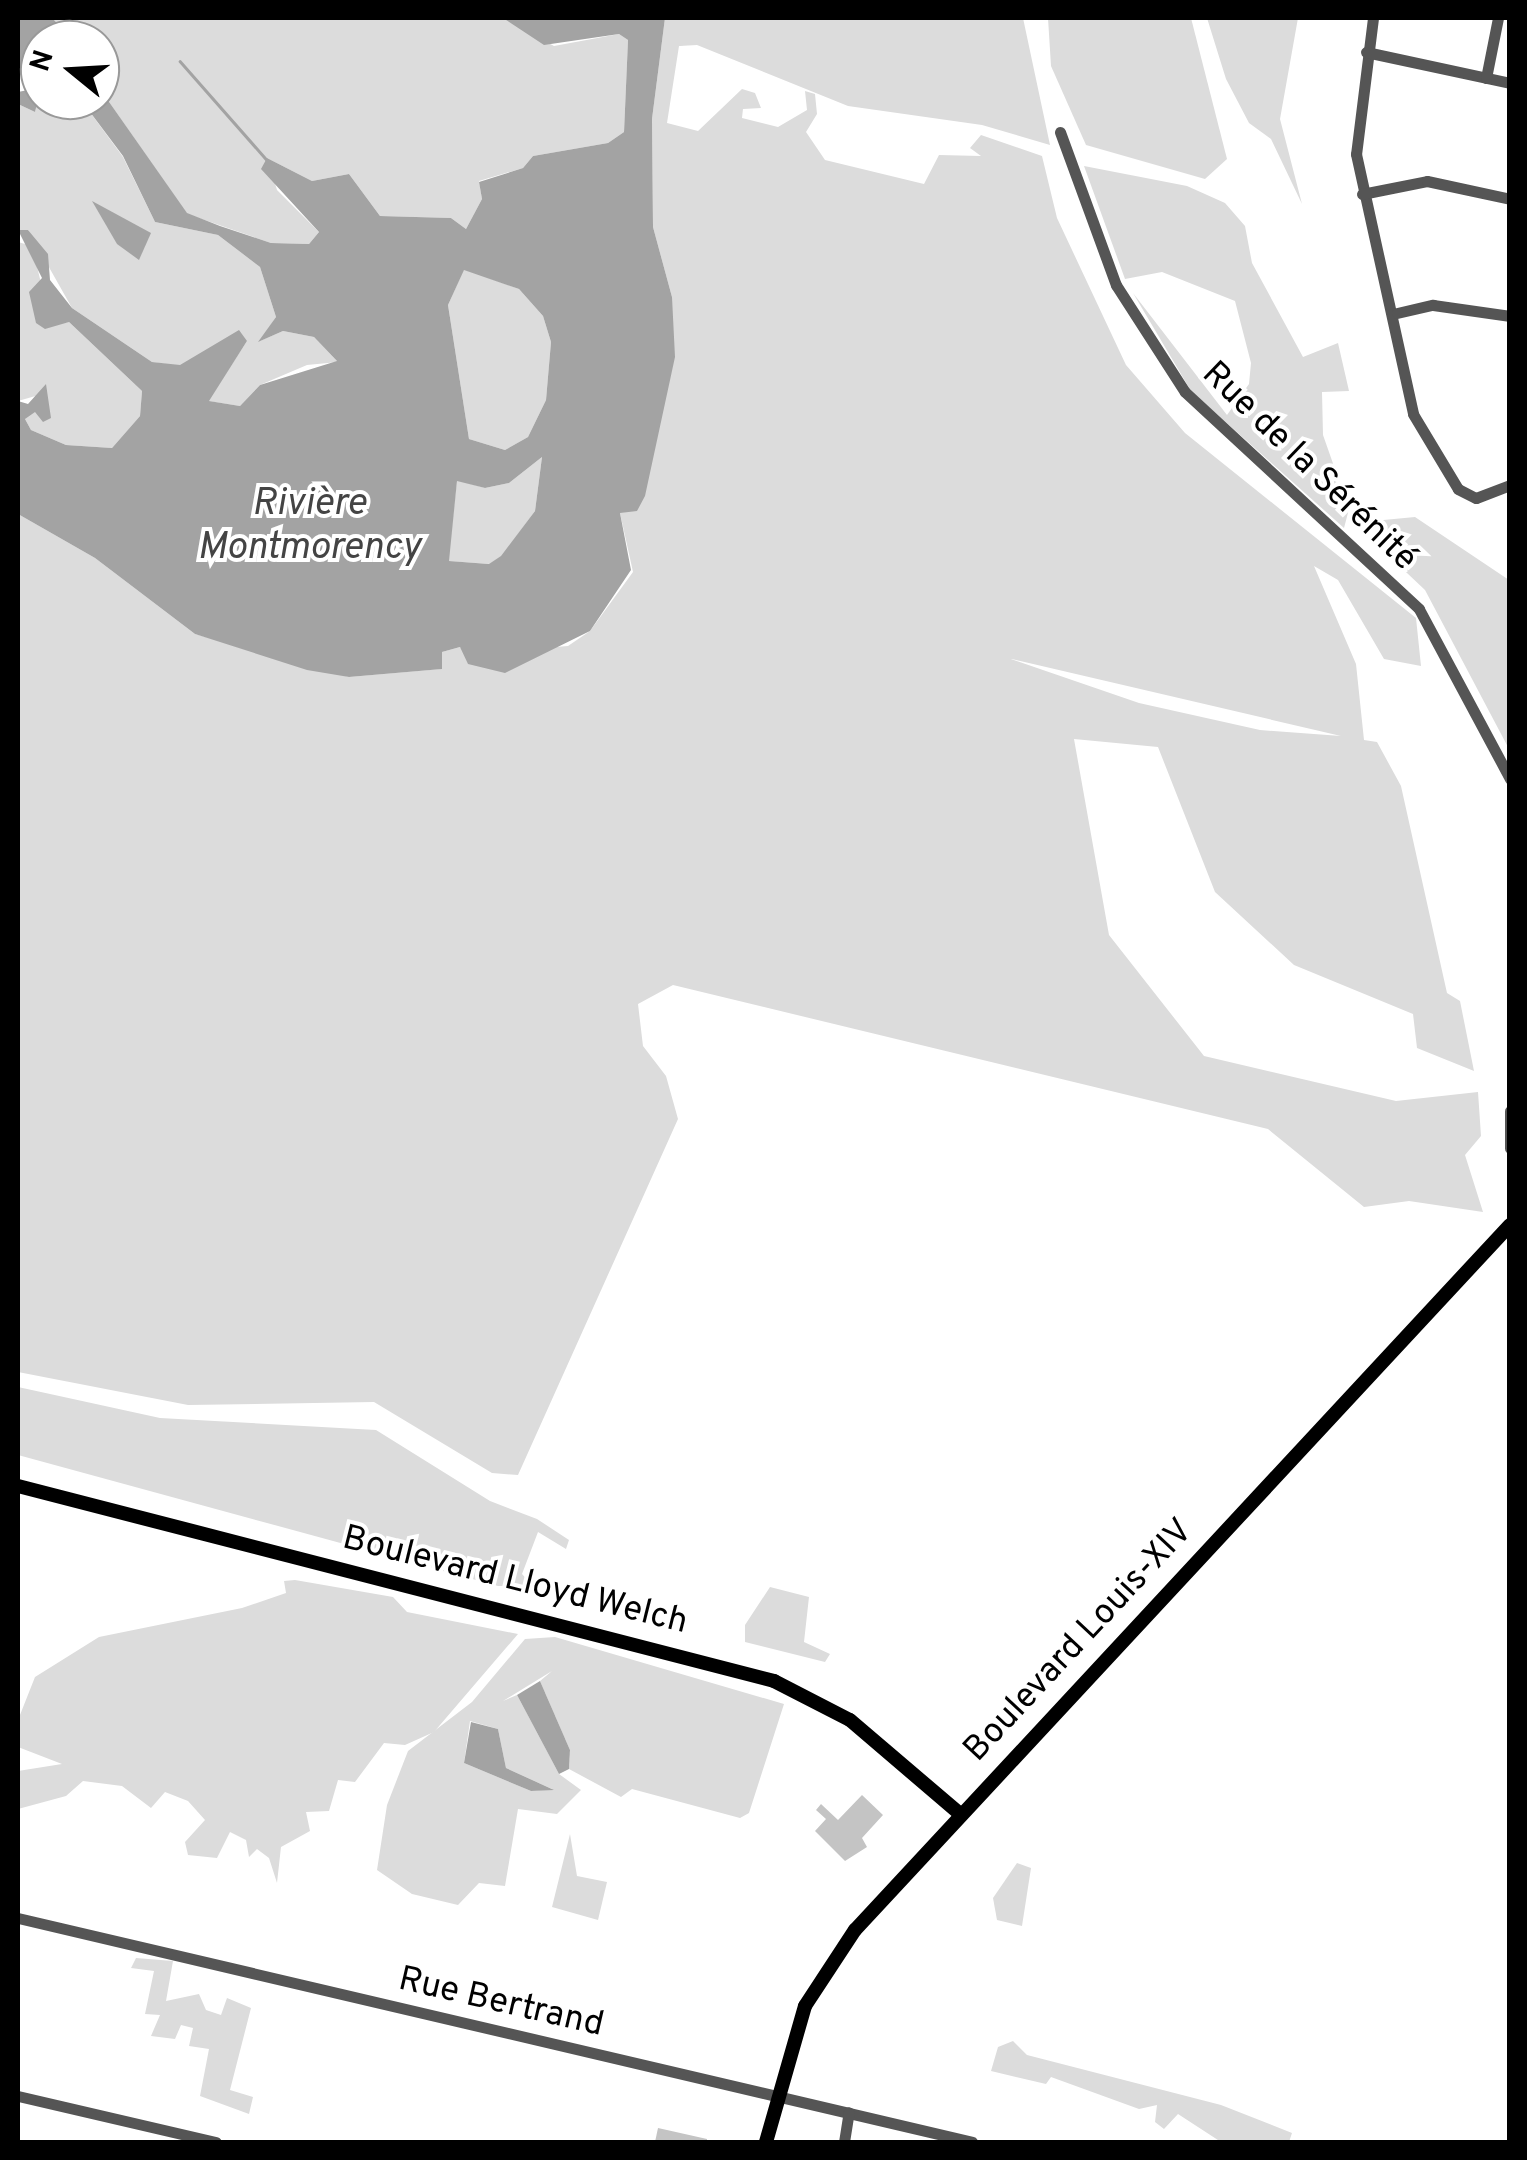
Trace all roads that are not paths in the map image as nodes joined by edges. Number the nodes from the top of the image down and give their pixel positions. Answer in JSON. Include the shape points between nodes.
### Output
{"nodes":[{"id":1,"x":1373,"y":18,"type":"edge"},
{"id":2,"x":1498,"y":18,"type":"edge"},
{"id":3,"x":1366,"y":52,"type":"junction"},
{"id":4,"x":1486,"y":78,"type":"junction"},
{"id":5,"x":1510,"y":83,"type":"edge"},
{"id":6,"x":1060,"y":132,"type":"dead end"},
{"id":7,"x":1362,"y":194,"type":"junction"},
{"id":8,"x":1510,"y":199,"type":"edge"},
{"id":9,"x":1396,"y":313,"type":"junction"},
{"id":10,"x":1510,"y":316,"type":"edge"},
{"id":11,"x":1510,"y":485,"type":"edge"},
{"id":12,"x":1510,"y":779,"type":"edge"},
{"id":13,"x":1510,"y":1112,"type":"edge"},
{"id":14,"x":1510,"y":1148,"type":"edge"},
{"id":15,"x":1510,"y":1225,"type":"edge"},
{"id":16,"x":18,"y":1486,"type":"edge"},
{"id":17,"x":960,"y":1814,"type":"junction"},
{"id":18,"x":18,"y":1918,"type":"edge"},
{"id":19,"x":780,"y":2095,"type":"junction"},
{"id":20,"x":18,"y":2096,"type":"edge"},
{"id":21,"x":849,"y":2112,"type":"junction"},
{"id":22,"x":216,"y":2142,"type":"edge"},
{"id":23,"x":766,"y":2142,"type":"edge"},
{"id":24,"x":844,"y":2142,"type":"edge"},
{"id":25,"x":972,"y":2142,"type":"edge"}],
"edges":[{"from":1,"to":3,"type":"street"},
{"from":2,"to":4,"type":"street"},
{"from":3,"to":4,"type":"street"},
{"from":3,"to":7,"type":"street","via":[[1356,154]]},
{"from":4,"to":5,"type":"street"},
{"from":6,"to":12,"type":"street","name":"Rue de la Sérénité","via":[[1116,286],[1185,392],[1419,609]]},
{"from":7,"to":8,"type":"street","via":[[1427,181]]},
{"from":7,"to":9,"type":"street"},
{"from":9,"to":10,"type":"street","via":[[1433,305]]},
{"from":9,"to":11,"type":"street","via":[[1413,414],[1448,474],[1476,498]]},
{"from":13,"to":14,"type":"street"},
{"from":15,"to":17,"type":"main road","name":"Boulevard Louis-XIV"},
{"from":16,"to":17,"type":"main road","name":"Boulevard Lloyd Welch","via":[[774,1681],[850,1720]]},
{"from":17,"to":19,"type":"main road","name":"Boulevard Louis-XIV","via":[[822,1972]]},
{"from":18,"to":19,"type":"street","name":"Rue Bertrand"},
{"from":19,"to":21,"type":"street","name":"Rue Bertrand"},
{"from":19,"to":23,"type":"main road","name":"Boulevard Louis-XIV"},
{"from":20,"to":22,"type":"street"},
{"from":21,"to":24,"type":"street"},
{"from":21,"to":25,"type":"street","name":"Rue Bertrand"}]}
